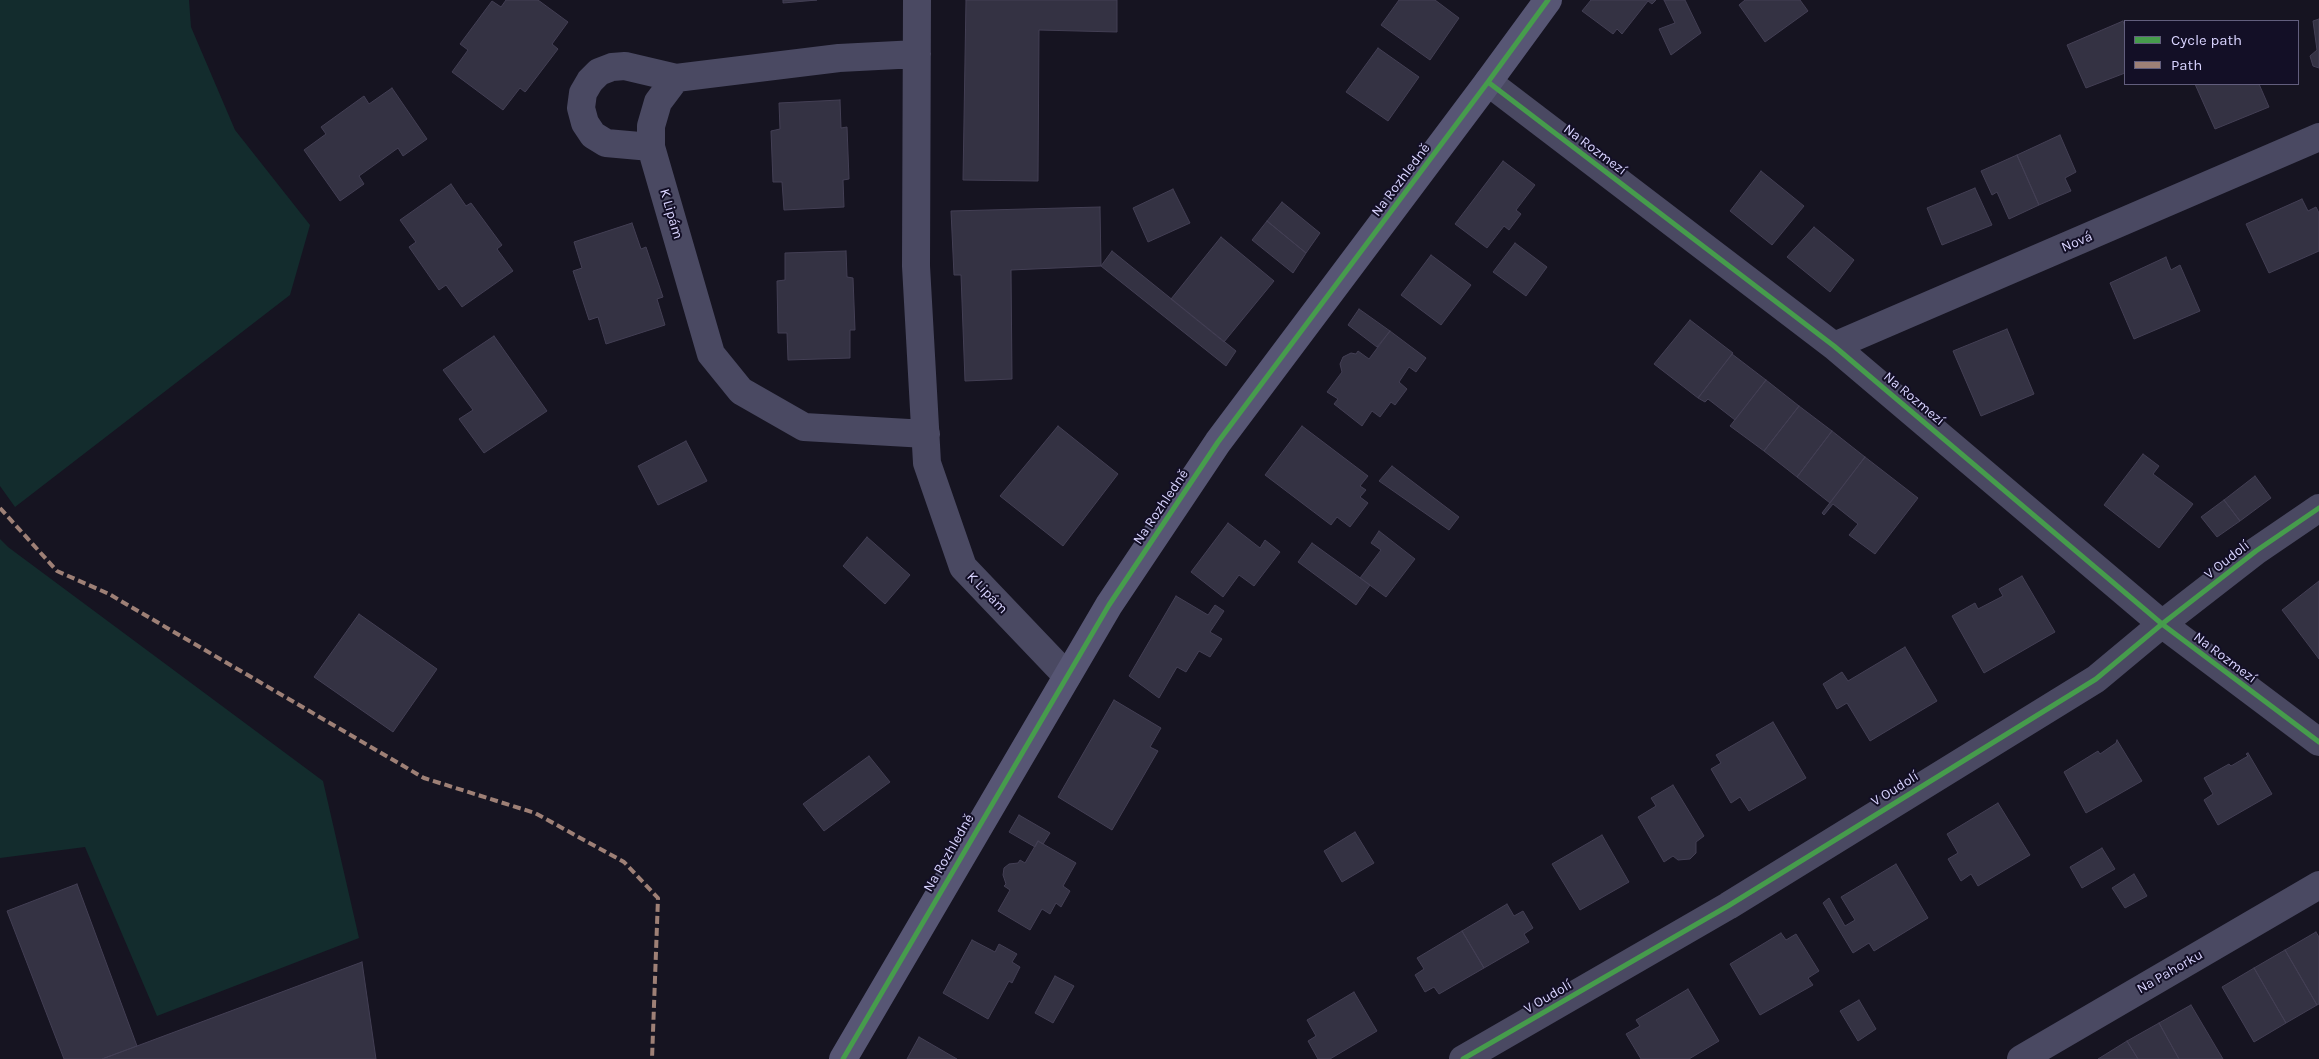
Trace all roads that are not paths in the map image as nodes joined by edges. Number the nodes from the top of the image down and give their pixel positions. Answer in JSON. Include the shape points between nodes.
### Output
{"nodes":[{"id":1,"x":917,"y":0,"type":"edge"},
{"id":2,"x":1548,"y":0,"type":"edge"},
{"id":3,"x":917,"y":54,"type":"junction"},
{"id":4,"x":676,"y":78,"type":"junction"},
{"id":5,"x":1488,"y":82,"type":"junction"},
{"id":6,"x":2319,"y":137,"type":"edge"},
{"id":7,"x":651,"y":147,"type":"junction"},
{"id":8,"x":1834,"y":346,"type":"junction"},
{"id":9,"x":926,"y":434,"type":"junction"},
{"id":10,"x":2319,"y":508,"type":"edge"},
{"id":11,"x":2162,"y":624,"type":"junction"},
{"id":12,"x":1067,"y":676,"type":"junction"},
{"id":13,"x":2319,"y":742,"type":"edge"},
{"id":14,"x":2319,"y":885,"type":"edge"},
{"id":15,"x":843,"y":1059,"type":"edge"},
{"id":16,"x":1463,"y":1059,"type":"edge"},
{"id":17,"x":2021,"y":1059,"type":"edge"}],
"edges":[{"from":1,"to":3,"type":"street","name":"K Lipám"},
{"from":2,"to":5,"type":"street","name":"Na Rozhledně"},
{"from":3,"to":4,"type":"street","via":[[839,58]]},
{"from":3,"to":9,"type":"street","name":"K Lipám","via":[[916,266]]},
{"from":4,"to":7,"type":"street","name":"K Lipám","via":[[658,102],[651,126]]},
{"from":4,"to":7,"type":"street","via":[[625,66],[612,67],[599,72],[583,93],[581,108],[593,135],[606,143]]},
{"from":5,"to":8,"type":"street","name":"Na Rozmezí"},
{"from":5,"to":12,"type":"street","name":"Na Rozhledně","via":[[1218,442],[1109,605]]},
{"from":6,"to":8,"type":"street","name":"Nová"},
{"from":7,"to":9,"type":"street","name":"K Lipám","via":[[711,354],[741,391],[804,427]]},
{"from":8,"to":11,"type":"street","name":"Na Rozmezí"},
{"from":9,"to":12,"type":"street","name":"K Lipám","via":[[927,463],[963,567]]},
{"from":10,"to":11,"type":"street","name":"V Oudolí","via":[[2256,551]]},
{"from":11,"to":13,"type":"street","name":"Na Rozmezí"},
{"from":11,"to":16,"type":"street","name":"V Oudolí","via":[[2096,679],[1728,906]]},
{"from":12,"to":15,"type":"street","name":"Na Rozhledně"},
{"from":14,"to":17,"type":"street","name":"Na Pahorku"}]}
